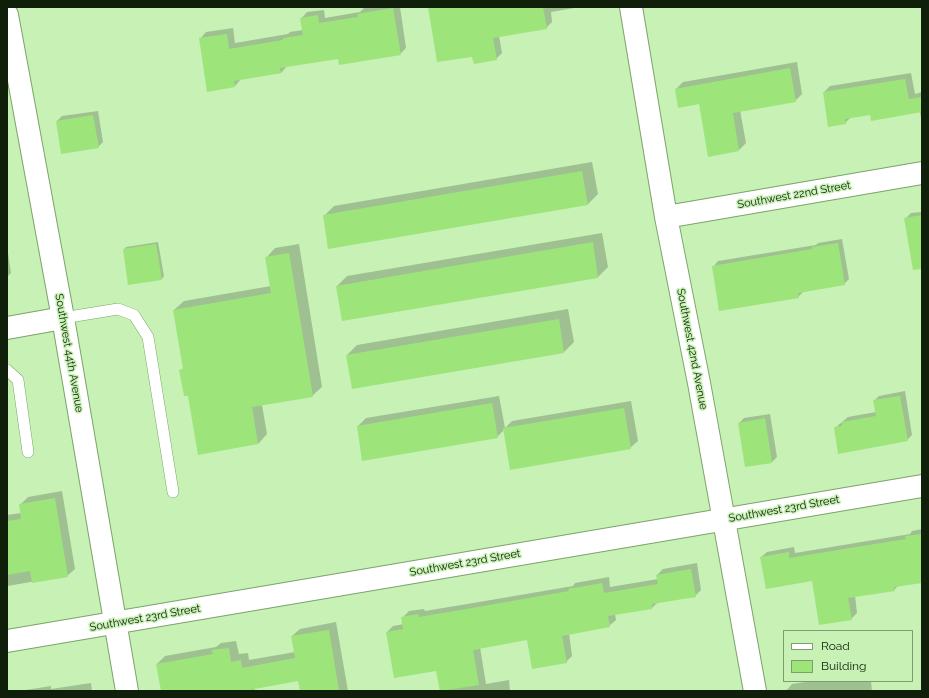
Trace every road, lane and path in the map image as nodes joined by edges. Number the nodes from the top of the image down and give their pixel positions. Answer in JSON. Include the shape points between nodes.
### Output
{"nodes":[{"id":1,"x":631,"y":7,"type":"edge"},
{"id":2,"x":7,"y":15,"type":"edge"},
{"id":3,"x":922,"y":173,"type":"edge"},
{"id":4,"x":666,"y":217,"type":"junction"},
{"id":5,"x":63,"y":318,"type":"junction"},
{"id":6,"x":7,"y":328,"type":"edge"},
{"id":7,"x":7,"y":370,"type":"edge"},
{"id":8,"x":28,"y":452,"type":"dead end"},
{"id":9,"x":922,"y":486,"type":"edge"},
{"id":10,"x":173,"y":492,"type":"dead end"},
{"id":11,"x":724,"y":519,"type":"junction"},
{"id":12,"x":115,"y":623,"type":"junction"},
{"id":13,"x":7,"y":641,"type":"edge"},
{"id":14,"x":127,"y":691,"type":"edge"},
{"id":15,"x":755,"y":691,"type":"edge"}],
"edges":[{"from":1,"to":4,"type":"street","name":"Southwest 42nd Avenue"},
{"from":2,"to":5,"type":"street","name":"Southwest 44th Avenue"},
{"from":3,"to":4,"type":"street","name":"Southwest 22nd Street"},
{"from":4,"to":11,"type":"street","name":"Southwest 42nd Avenue"},
{"from":5,"to":6,"type":"street"},
{"from":5,"to":10,"type":"lane","via":[[118,309],[134,315],[148,337]]},
{"from":5,"to":12,"type":"street","name":"Southwest 44th Avenue"},
{"from":7,"to":8,"type":"lane","via":[[18,380]]},
{"from":9,"to":11,"type":"street","name":"Southwest 23rd Street"},
{"from":11,"to":12,"type":"street","name":"Southwest 23rd Street"},
{"from":11,"to":15,"type":"street","name":"Southwest 42nd Avenue"},
{"from":12,"to":13,"type":"street","name":"Southwest 23rd Street"},
{"from":12,"to":14,"type":"street","name":"Southwest 44th Avenue"}]}
